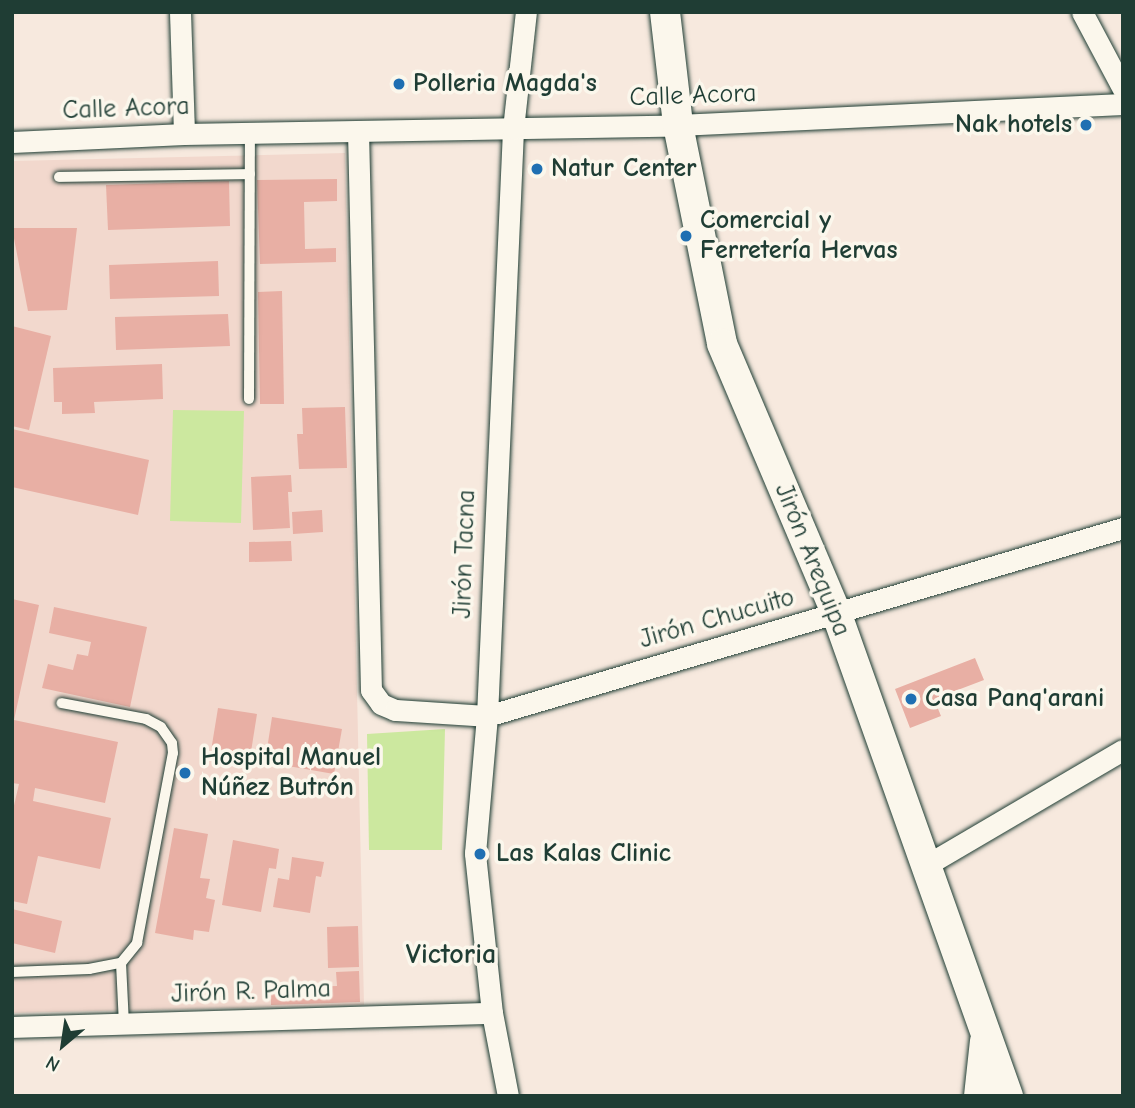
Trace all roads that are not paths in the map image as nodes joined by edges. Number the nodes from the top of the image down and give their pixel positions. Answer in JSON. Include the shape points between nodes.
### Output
{"nodes":[{"id":1,"x":180,"y":12,"type":"edge"},
{"id":2,"x":526,"y":12,"type":"edge"},
{"id":3,"x":664,"y":12,"type":"edge"},
{"id":4,"x":1082,"y":12,"type":"edge"},
{"id":5,"x":1123,"y":89,"type":"edge"},
{"id":6,"x":1123,"y":104,"type":"edge"},
{"id":7,"x":678,"y":125,"type":"junction"},
{"id":8,"x":513,"y":129,"type":"junction"},
{"id":9,"x":358,"y":131,"type":"junction"},
{"id":10,"x":250,"y":133,"type":"junction"},
{"id":11,"x":184,"y":134,"type":"junction"},
{"id":12,"x":12,"y":142,"type":"edge"},
{"id":13,"x":250,"y":174,"type":"junction"},
{"id":14,"x":59,"y":177,"type":"dead end"},
{"id":15,"x":249,"y":399,"type":"dead end"},
{"id":16,"x":1123,"y":528,"type":"edge"},
{"id":17,"x":836,"y":612,"type":"junction"},
{"id":18,"x":61,"y":703,"type":"dead end"},
{"id":19,"x":487,"y":716,"type":"junction"},
{"id":20,"x":1123,"y":750,"type":"edge"},
{"id":21,"x":925,"y":866,"type":"junction"},
{"id":22,"x":121,"y":963,"type":"junction"},
{"id":23,"x":12,"y":972,"type":"edge"},
{"id":24,"x":492,"y":1013,"type":"junction"},
{"id":25,"x":124,"y":1024,"type":"junction"},
{"id":26,"x":12,"y":1027,"type":"edge"},
{"id":27,"x":986,"y":1034,"type":"junction"},
{"id":28,"x":508,"y":1096,"type":"edge"},
{"id":29,"x":979,"y":1096,"type":"edge"},
{"id":30,"x":1008,"y":1096,"type":"edge"}],
"edges":[{"from":1,"to":11,"type":"street"},
{"from":2,"to":8,"type":"street","name":"Jirón Tacna"},
{"from":3,"to":7,"type":"street","name":"Jirón Arequipa"},
{"from":4,"to":5,"type":"street"},
{"from":6,"to":7,"type":"street","name":"Calle Acora"},
{"from":7,"to":8,"type":"street","name":"Calle Acora"},
{"from":7,"to":17,"type":"street","name":"Jirón Arequipa","via":[[722,344]]},
{"from":8,"to":9,"type":"street","name":"Calle Acora"},
{"from":8,"to":19,"type":"street","name":"Jirón Tacna"},
{"from":9,"to":10,"type":"street","name":"Calle Acora"},
{"from":9,"to":19,"type":"street","name":"Jirón Chucuito","via":[[371,690],[381,704],[395,710]]},
{"from":10,"to":11,"type":"street","name":"Calle Acora"},
{"from":10,"to":13,"type":"lane"},
{"from":11,"to":12,"type":"street","name":"Calle Acora"},
{"from":13,"to":14,"type":"lane"},
{"from":13,"to":15,"type":"lane"},
{"from":16,"to":17,"type":"street","name":"Jirón Chucuito"},
{"from":17,"to":19,"type":"street","name":"Jirón Chucuito"},
{"from":17,"to":21,"type":"street","name":"Jirón Arequipa"},
{"from":18,"to":22,"type":"lane","via":[[146,719],[161,727],[172,743],[137,943]]},
{"from":19,"to":24,"type":"street","name":"Jirón Tacna","via":[[475,853]]},
{"from":20,"to":21,"type":"street"},
{"from":21,"to":27,"type":"street","name":"Jirón Arequipa"},
{"from":22,"to":23,"type":"lane"},
{"from":22,"to":25,"type":"lane"},
{"from":24,"to":25,"type":"street","name":"Jirón R. Palma"},
{"from":24,"to":28,"type":"street","name":"Jirón Tacna"},
{"from":25,"to":26,"type":"street","name":"Jirón R. Palma"},
{"from":27,"to":29,"type":"street"},
{"from":27,"to":30,"type":"street","name":"Jirón Arequipa"}]}
